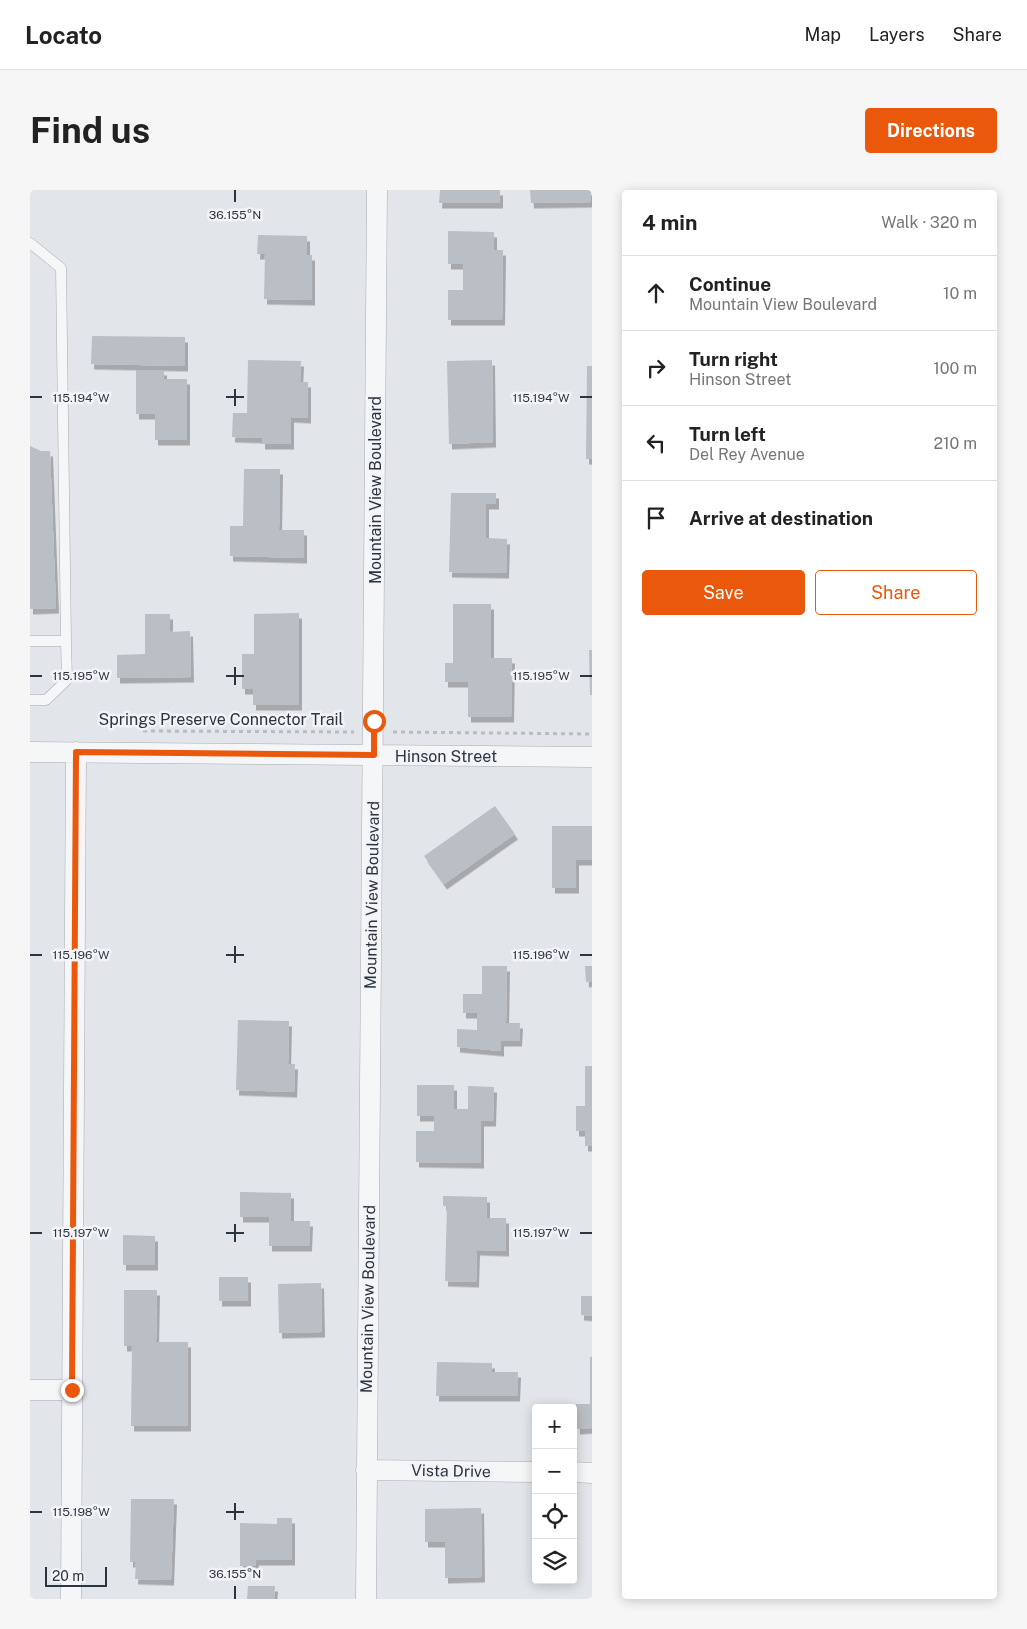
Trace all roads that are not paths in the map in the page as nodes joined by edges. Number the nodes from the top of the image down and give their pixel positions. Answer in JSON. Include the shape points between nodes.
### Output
{"nodes":[{"id":1,"x":377,"y":190,"type":"edge"},
{"id":2,"x":30,"y":243,"type":"edge"},
{"id":3,"x":30,"y":641,"type":"edge"},
{"id":4,"x":66,"y":641,"type":"junction"},
{"id":5,"x":30,"y":700,"type":"edge"},
{"id":6,"x":30,"y":752,"type":"edge"},
{"id":7,"x":76,"y":752,"type":"junction"},
{"id":8,"x":374,"y":755,"type":"junction"},
{"id":9,"x":592,"y":757,"type":"edge"},
{"id":10,"x":30,"y":1390,"type":"edge"},
{"id":11,"x":72,"y":1390,"type":"junction"},
{"id":12,"x":366,"y":1470,"type":"junction"},
{"id":13,"x":532,"y":1472,"type":"edge"},
{"id":14,"x":577,"y":1472,"type":"edge"},
{"id":15,"x":592,"y":1473,"type":"edge"},
{"id":16,"x":71,"y":1599,"type":"edge"},
{"id":17,"x":366,"y":1599,"type":"edge"}],
"edges":[{"from":1,"to":8,"type":"street","name":"Mountain View Boulevard"},
{"from":2,"to":4,"type":"lane","via":[[61,268]]},
{"from":3,"to":4,"type":"lane"},
{"from":4,"to":5,"type":"lane","via":[[67,680],[46,700]]},
{"from":6,"to":7,"type":"street","name":"Hinson Street"},
{"from":7,"to":8,"type":"street","name":"Hinson Street"},
{"from":7,"to":11,"type":"street"},
{"from":8,"to":9,"type":"street","name":"Hinson Street"},
{"from":8,"to":12,"type":"street","name":"Mountain View Boulevard"},
{"from":10,"to":11,"type":"street"},
{"from":11,"to":16,"type":"street"},
{"from":12,"to":13,"type":"street","name":"Vista Drive"},
{"from":12,"to":17,"type":"street","name":"Mountain View Boulevard"},
{"from":14,"to":15,"type":"street"}]}
